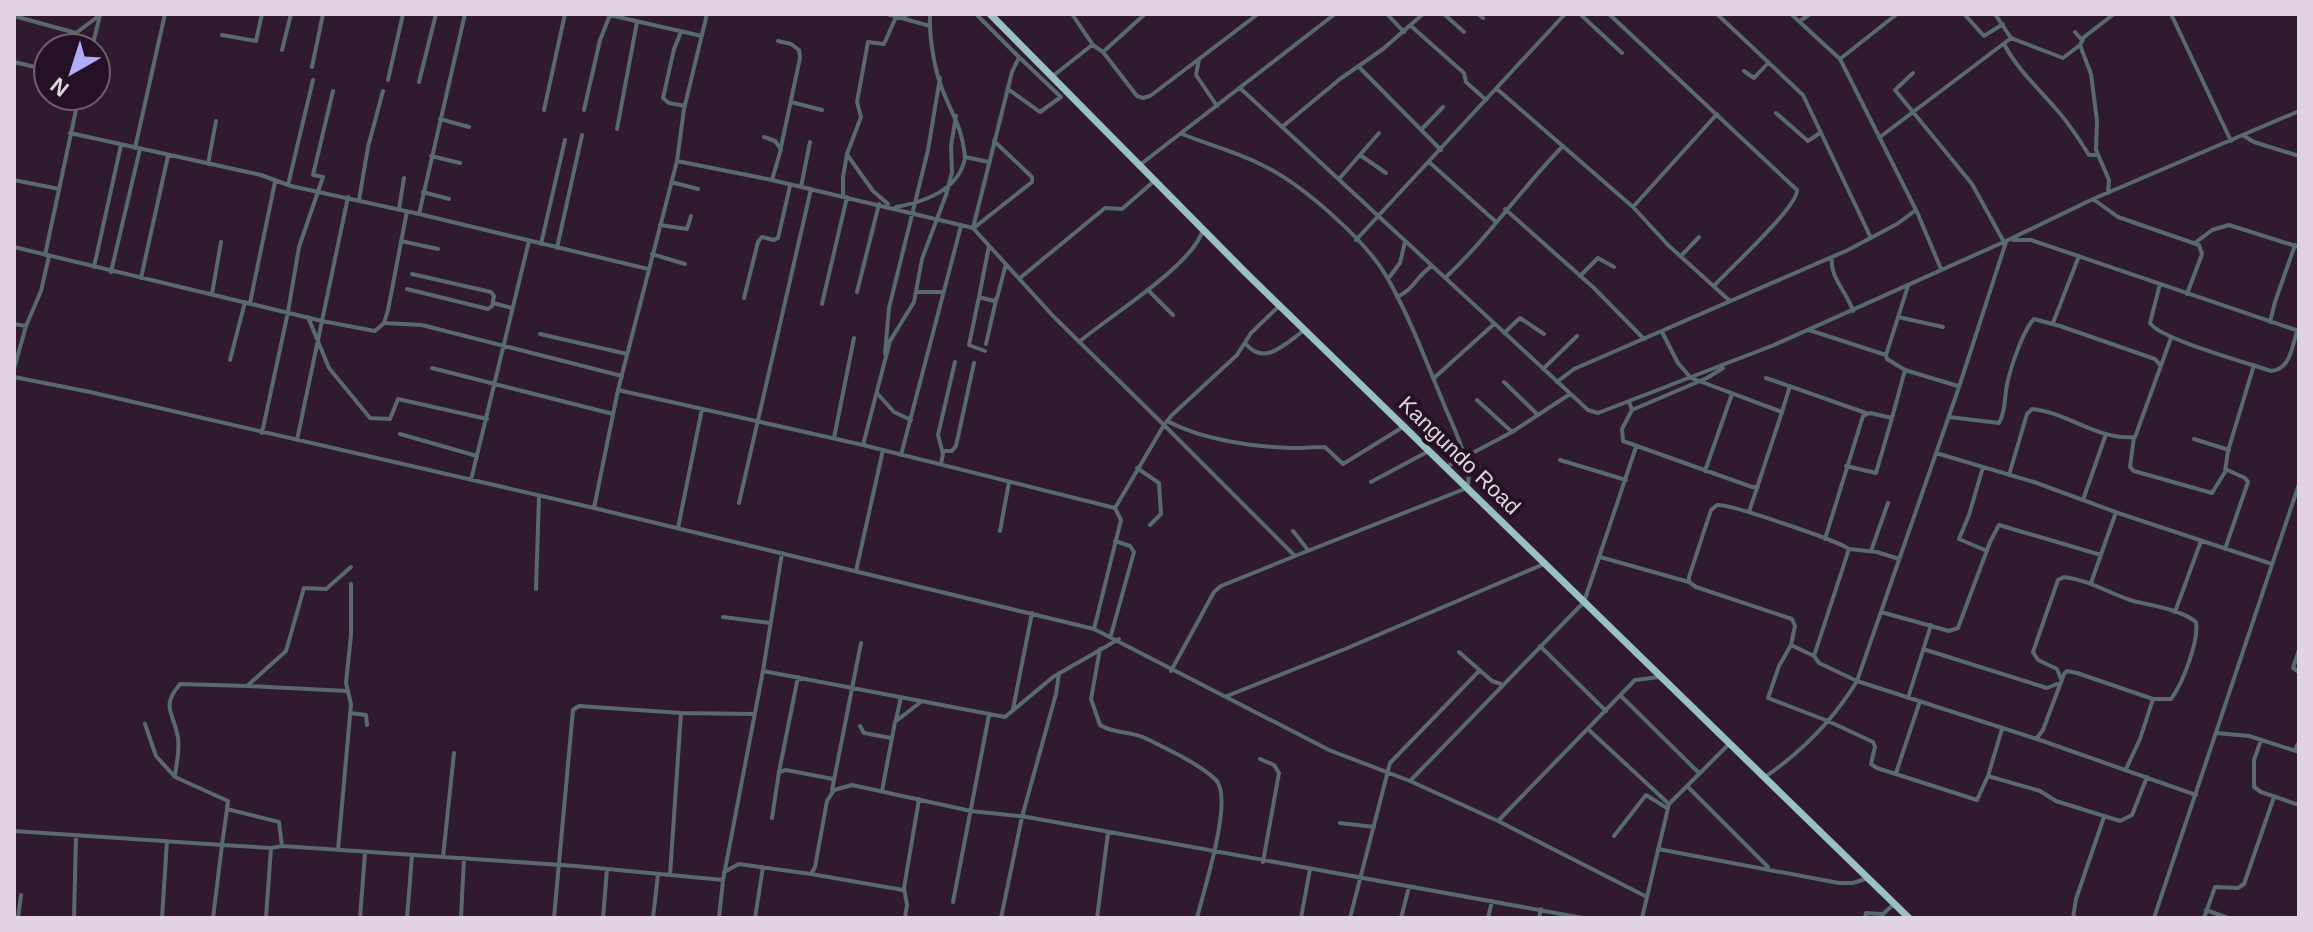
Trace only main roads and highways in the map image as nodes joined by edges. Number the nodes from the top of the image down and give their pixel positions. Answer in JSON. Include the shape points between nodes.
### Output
{"nodes":[{"id":1,"x":990,"y":14,"type":"edge"},
{"id":2,"x":1909,"y":918,"type":"edge"}],
"edges":[{"from":1,"to":2,"type":"highway","name":"Kangundo Road","via":[[1065,94]]}]}
